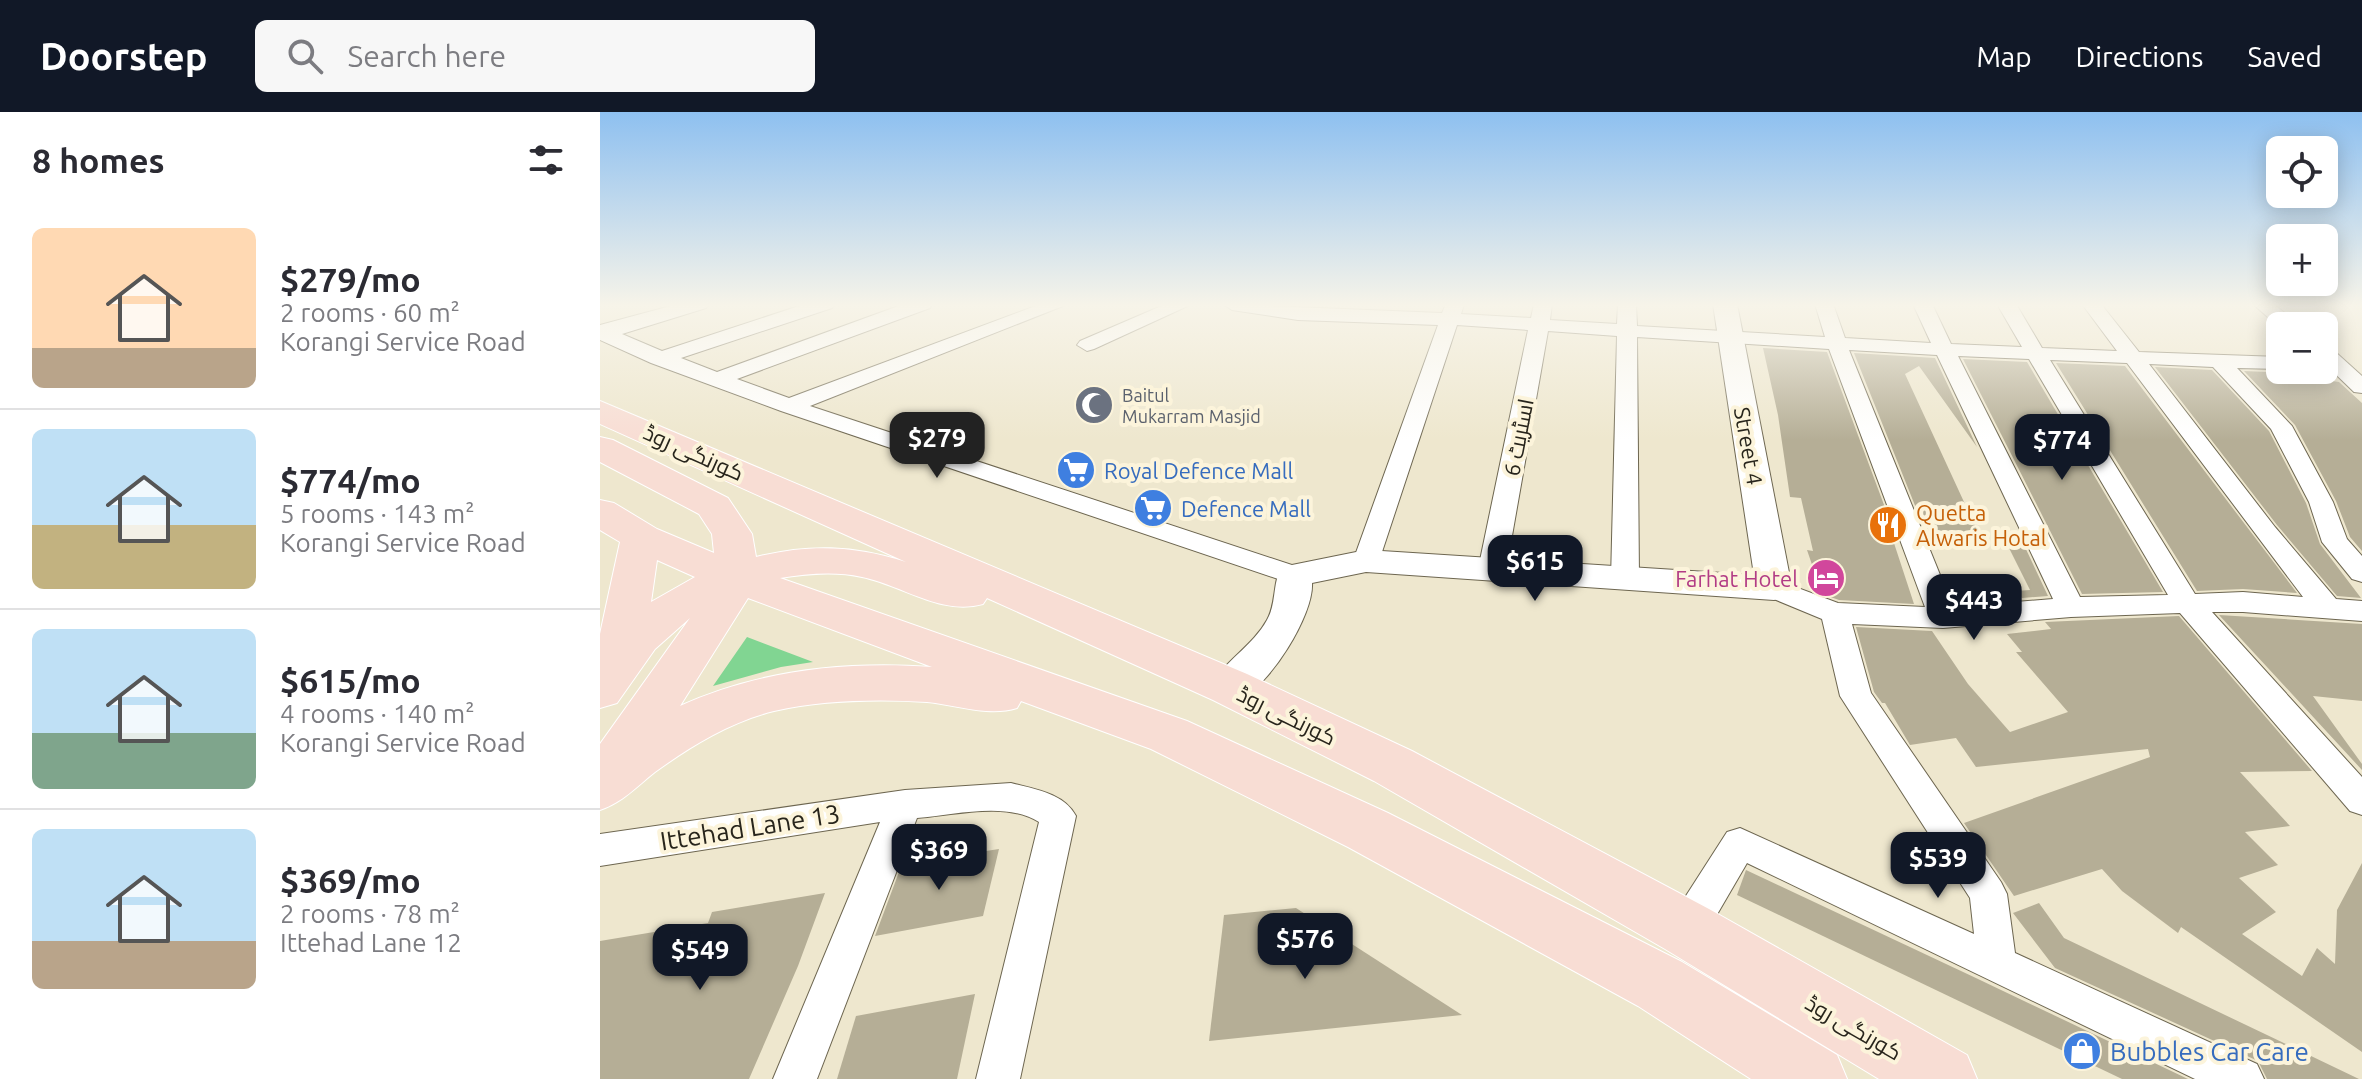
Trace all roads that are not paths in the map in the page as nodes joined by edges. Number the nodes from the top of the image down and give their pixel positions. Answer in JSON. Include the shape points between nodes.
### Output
{"nodes":[{"id":1,"x":637,"y":349,"type":"edge"},
{"id":2,"x":688,"y":349,"type":"edge"},
{"id":3,"x":799,"y":349,"type":"edge"},
{"id":4,"x":940,"y":349,"type":"edge"},
{"id":5,"x":1440,"y":349,"type":"edge"},
{"id":6,"x":1535,"y":349,"type":"edge"},
{"id":7,"x":1628,"y":349,"type":"edge"},
{"id":8,"x":1733,"y":349,"type":"edge"},
{"id":9,"x":1839,"y":349,"type":"edge"},
{"id":10,"x":1944,"y":349,"type":"edge"},
{"id":11,"x":1947,"y":349,"type":"edge"},
{"id":12,"x":2034,"y":349,"type":"edge"},
{"id":13,"x":2127,"y":349,"type":"edge"},
{"id":14,"x":2036,"y":353,"type":"junction"},
{"id":15,"x":661,"y":358,"type":"junction"},
{"id":16,"x":2134,"y":358,"type":"junction"},
{"id":17,"x":2219,"y":361,"type":"junction"},
{"id":18,"x":2266,"y":363,"type":"edge"},
{"id":19,"x":2338,"y":367,"type":"edge"},
{"id":20,"x":720,"y":378,"type":"junction"},
{"id":21,"x":2362,"y":387,"type":"edge"},
{"id":22,"x":789,"y":406,"type":"junction"},
{"id":23,"x":600,"y":411,"type":"edge"},
{"id":24,"x":600,"y":448,"type":"edge"},
{"id":25,"x":600,"y":512,"type":"edge"},
{"id":26,"x":642,"y":538,"type":"junction"},
{"id":27,"x":1366,"y":561,"type":"junction"},
{"id":28,"x":1492,"y":570,"type":"junction"},
{"id":29,"x":2362,"y":573,"type":"edge"},
{"id":30,"x":1294,"y":575,"type":"junction"},
{"id":31,"x":733,"y":577,"type":"junction"},
{"id":32,"x":1625,"y":580,"type":"junction"},
{"id":33,"x":1774,"y":588,"type":"junction"},
{"id":34,"x":1033,"y":600,"type":"junction"},
{"id":35,"x":2187,"y":603,"type":"junction"},
{"id":36,"x":2071,"y":607,"type":"junction"},
{"id":37,"x":2327,"y":607,"type":"junction"},
{"id":38,"x":2362,"y":611,"type":"edge"},
{"id":39,"x":1835,"y":613,"type":"junction"},
{"id":40,"x":1943,"y":618,"type":"junction"},
{"id":41,"x":710,"y":627,"type":"junction"},
{"id":42,"x":645,"y":630,"type":"junction"},
{"id":43,"x":608,"y":678,"type":"edge"},
{"id":44,"x":1230,"y":687,"type":"junction"},
{"id":45,"x":1169,"y":735,"type":"junction"},
{"id":46,"x":600,"y":786,"type":"edge"},
{"id":47,"x":2362,"y":801,"type":"edge"},
{"id":48,"x":905,"y":804,"type":"junction"},
{"id":49,"x":600,"y":850,"type":"edge"},
{"id":50,"x":1687,"y":929,"type":"junction"},
{"id":51,"x":1997,"y":962,"type":"junction"},
{"id":52,"x":795,"y":1079,"type":"edge"},
{"id":53,"x":998,"y":1079,"type":"edge"},
{"id":54,"x":1813,"y":1079,"type":"edge"},
{"id":55,"x":1943,"y":1079,"type":"edge"},
{"id":56,"x":2242,"y":1079,"type":"edge"}],
"edges":[{"from":1,"to":15,"type":"street"},
{"from":2,"to":15,"type":"street"},
{"from":3,"to":20,"type":"street"},
{"from":4,"to":22,"type":"street"},
{"from":5,"to":27,"type":"street"},
{"from":6,"to":28,"type":"street","name":"اسٹریٹ 6"},
{"from":7,"to":32,"type":"street"},
{"from":8,"to":33,"type":"street","name":"Street 4"},
{"from":9,"to":40,"type":"street"},
{"from":10,"to":36,"type":"street"},
{"from":11,"to":14,"type":"street"},
{"from":12,"to":14,"type":"street"},
{"from":13,"to":16,"type":"street"},
{"from":14,"to":16,"type":"street"},
{"from":14,"to":35,"type":"street"},
{"from":15,"to":20,"type":"street"},
{"from":16,"to":17,"type":"street"},
{"from":16,"to":37,"type":"street","via":[[2239,500]]},
{"from":17,"to":18,"type":"street"},
{"from":17,"to":29,"type":"street","via":[[2281,426],[2321,502],[2335,542]]},
{"from":19,"to":21,"type":"street"},
{"from":20,"to":22,"type":"street"},
{"from":22,"to":30,"type":"street"},
{"from":23,"to":34,"type":"main road","name":"کورنگی روڈ"},
{"from":24,"to":31,"type":"main road","via":[[714,506],[732,534]]},
{"from":25,"to":26,"type":"main road"},
{"from":26,"to":31,"type":"main road"},
{"from":26,"to":43,"type":"main road"},
{"from":27,"to":28,"type":"street"},
{"from":27,"to":30,"type":"street"},
{"from":28,"to":32,"type":"street"},
{"from":30,"to":44,"type":"street","via":[[1297,591],[1284,627]]},
{"from":31,"to":34,"type":"main road","via":[[792,563],[831,561],[866,564],[940,591]]},
{"from":31,"to":41,"type":"main road"},
{"from":31,"to":42,"type":"main road","via":[[705,588]]},
{"from":31,"to":45,"type":"main road"},
{"from":32,"to":33,"type":"street"},
{"from":33,"to":39,"type":"street"},
{"from":34,"to":44,"type":"main road","name":"کورنگی روڈ"},
{"from":35,"to":36,"type":"street"},
{"from":35,"to":37,"type":"street"},
{"from":35,"to":47,"type":"street"},
{"from":36,"to":40,"type":"street"},
{"from":37,"to":38,"type":"street"},
{"from":39,"to":40,"type":"street"},
{"from":39,"to":51,"type":"street","via":[[1856,696],[1988,894]]},
{"from":41,"to":42,"type":"main road","via":[[706,617],[690,613]]},
{"from":41,"to":46,"type":"main road"},
{"from":42,"to":43,"type":"main road"},
{"from":44,"to":50,"type":"main road","name":"کورنگی روڈ","via":[[1393,766]]},
{"from":45,"to":46,"type":"main road","via":[[959,685],[830,683],[780,690],[683,725]]},
{"from":45,"to":54,"type":"main road","via":[[1368,830],[1660,984]]},
{"from":48,"to":49,"type":"street","name":"Ittehad Lane 13"},
{"from":48,"to":52,"type":"street"},
{"from":48,"to":53,"type":"street","name":"Ittehad Lane 13","via":[[1011,797],[1058,816]]},
{"from":50,"to":51,"type":"street","via":[[1740,843]]},
{"from":50,"to":55,"type":"main road","name":"کورنگی روڈ"},
{"from":51,"to":56,"type":"street"}]}
